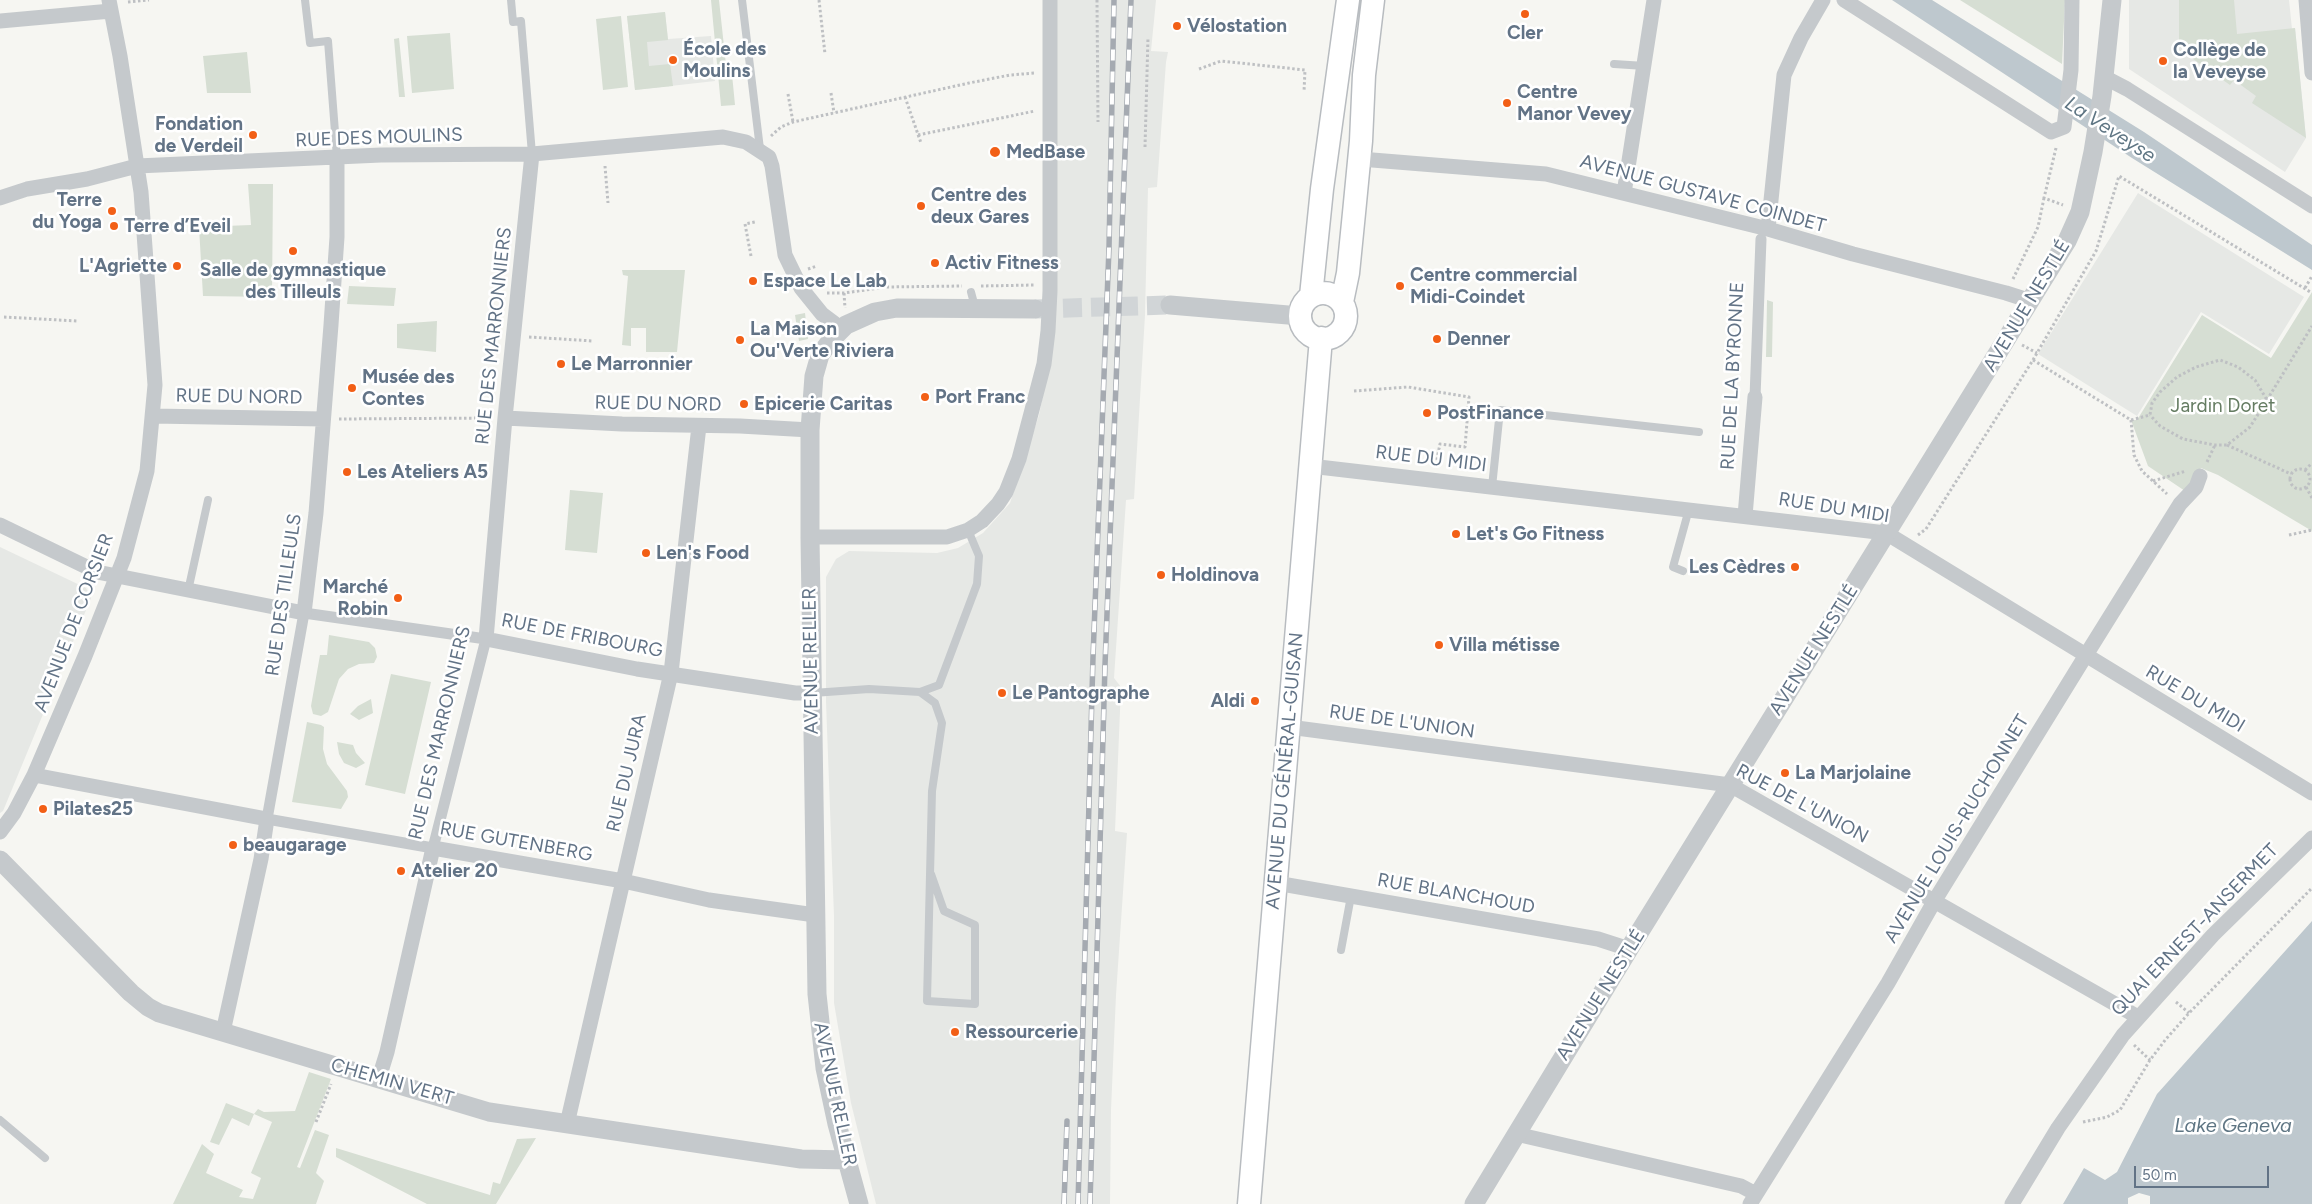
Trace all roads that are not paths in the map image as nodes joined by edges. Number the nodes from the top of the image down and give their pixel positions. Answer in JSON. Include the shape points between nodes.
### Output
{"nodes":[{"id":1,"x":305,"y":0,"type":"edge"},
{"id":2,"x":511,"y":0,"type":"edge"},
{"id":3,"x":742,"y":0,"type":"edge"},
{"id":4,"x":1050,"y":0,"type":"edge"},
{"id":5,"x":1348,"y":0,"type":"edge"},
{"id":6,"x":1373,"y":0,"type":"edge"},
{"id":7,"x":1654,"y":0,"type":"edge"},
{"id":8,"x":1823,"y":0,"type":"edge"},
{"id":9,"x":1844,"y":0,"type":"edge"},
{"id":10,"x":2072,"y":0,"type":"edge"},
{"id":11,"x":2112,"y":0,"type":"edge"},
{"id":12,"x":2306,"y":0,"type":"edge"},
{"id":13,"x":110,"y":5,"type":"edge"},
{"id":14,"x":0,"y":21,"type":"edge"},
{"id":15,"x":1614,"y":64,"type":"dead end"},
{"id":16,"x":1645,"y":66,"type":"junction"},
{"id":17,"x":2312,"y":73,"type":"edge"},
{"id":18,"x":2103,"y":86,"type":"junction"},
{"id":19,"x":760,"y":149,"type":"junction"},
{"id":20,"x":532,"y":154,"type":"junction"},
{"id":21,"x":337,"y":158,"type":"junction"},
{"id":22,"x":1360,"y":159,"type":"junction"},
{"id":23,"x":137,"y":166,"type":"junction"},
{"id":24,"x":1624,"y":193,"type":"junction"},
{"id":25,"x":0,"y":198,"type":"edge"},
{"id":26,"x":2312,"y":206,"type":"edge"},
{"id":27,"x":1764,"y":234,"type":"junction"},
{"id":28,"x":1311,"y":296,"type":"junction"},
{"id":29,"x":2030,"y":301,"type":"junction"},
{"id":30,"x":1342,"y":302,"type":"junction"},
{"id":31,"x":1170,"y":305,"type":"tunnel mouth"},
{"id":32,"x":1035,"y":309,"type":"tunnel mouth"},
{"id":33,"x":1300,"y":316,"type":"junction"},
{"id":34,"x":842,"y":329,"type":"junction"},
{"id":35,"x":1321,"y":338,"type":"junction"},
{"id":36,"x":1754,"y":397,"type":"joint"},
{"id":37,"x":154,"y":416,"type":"junction"},
{"id":38,"x":499,"y":418,"type":"junction"},
{"id":39,"x":329,"y":419,"type":"junction"},
{"id":40,"x":699,"y":426,"type":"junction"},
{"id":41,"x":810,"y":430,"type":"junction"},
{"id":42,"x":1699,"y":432,"type":"dead end"},
{"id":43,"x":1310,"y":466,"type":"junction"},
{"id":44,"x":2194,"y":473,"type":"road end"},
{"id":45,"x":1492,"y":487,"type":"junction"},
{"id":46,"x":208,"y":500,"type":"dead end"},
{"id":47,"x":1689,"y":509,"type":"junction"},
{"id":48,"x":1745,"y":516,"type":"junction"},
{"id":49,"x":0,"y":525,"type":"edge"},
{"id":50,"x":968,"y":530,"type":"junction"},
{"id":51,"x":1886,"y":533,"type":"junction"},
{"id":52,"x":810,"y":537,"type":"junction"},
{"id":53,"x":1683,"y":571,"type":"dead end"},
{"id":54,"x":116,"y":576,"type":"junction"},
{"id":55,"x":188,"y":591,"type":"junction"},
{"id":56,"x":304,"y":613,"type":"junction"},
{"id":57,"x":486,"y":639,"type":"junction"},
{"id":58,"x":2086,"y":656,"type":"junction"},
{"id":59,"x":670,"y":673,"type":"junction"},
{"id":60,"x":920,"y":692,"type":"junction"},
{"id":61,"x":811,"y":693,"type":"junction"},
{"id":62,"x":1289,"y":727,"type":"junction"},
{"id":63,"x":34,"y":775,"type":"junction"},
{"id":64,"x":1730,"y":785,"type":"junction"},
{"id":65,"x":2312,"y":794,"type":"edge"},
{"id":66,"x":267,"y":819,"type":"junction"},
{"id":67,"x":0,"y":832,"type":"edge"},
{"id":68,"x":2312,"y":838,"type":"edge"},
{"id":69,"x":433,"y":848,"type":"junction"},
{"id":70,"x":0,"y":860,"type":"edge"},
{"id":71,"x":931,"y":874,"type":"junction"},
{"id":72,"x":623,"y":882,"type":"junction"},
{"id":73,"x":1276,"y":882,"type":"junction"},
{"id":74,"x":1351,"y":896,"type":"junction"},
{"id":75,"x":1935,"y":900,"type":"junction"},
{"id":76,"x":815,"y":915,"type":"junction"},
{"id":77,"x":1629,"y":948,"type":"junction"},
{"id":78,"x":1341,"y":950,"type":"dead end"},
{"id":79,"x":2138,"y":1017,"type":"junction"},
{"id":80,"x":223,"y":1032,"type":"junction"},
{"id":81,"x":379,"y":1078,"type":"junction"},
{"id":82,"x":0,"y":1120,"type":"edge"},
{"id":83,"x":567,"y":1124,"type":"junction"},
{"id":84,"x":1516,"y":1134,"type":"junction"},
{"id":85,"x":45,"y":1158,"type":"dead end"},
{"id":86,"x":848,"y":1160,"type":"junction"},
{"id":87,"x":1753,"y":1199,"type":"edge"},
{"id":88,"x":859,"y":1204,"type":"edge"},
{"id":89,"x":1249,"y":1204,"type":"edge"},
{"id":90,"x":1474,"y":1204,"type":"edge"},
{"id":91,"x":2012,"y":1204,"type":"edge"}],
"edges":[{"from":1,"to":21,"type":"lane","via":[[310,43],[328,41]]},
{"from":2,"to":20,"type":"lane","via":[[513,22],[521,21]]},
{"from":3,"to":19,"type":"lane"},
{"from":4,"to":50,"type":"street","via":[[1050,285],[1044,364],[1019,459],[998,504]]},
{"from":5,"to":28,"type":"main road"},
{"from":6,"to":22,"type":"main road","via":[[1364,75]]},
{"from":7,"to":16,"type":"street"},
{"from":8,"to":27,"type":"street","name":"RUE DE LA BYRONNE","via":[[1784,75]]},
{"from":9,"to":10,"type":"street","via":[[2051,132],[2064,126],[2071,70]]},
{"from":11,"to":18,"type":"street","name":"AVENUE NESTLÉ"},
{"from":12,"to":17,"type":"street"},
{"from":13,"to":14,"type":"street"},
{"from":13,"to":23,"type":"street","name":"AVENUE DE CORSIER"},
{"from":15,"to":16,"type":"lane"},
{"from":16,"to":24,"type":"street"},
{"from":18,"to":26,"type":"street","via":[[2127,90]]},
{"from":18,"to":29,"type":"street","name":"AVENUE NESTLÉ","via":[[2080,212],[2068,242]]},
{"from":19,"to":20,"type":"street","name":"RUE DES MOULINS","via":[[723,137]]},
{"from":19,"to":34,"type":"street","via":[[772,166],[785,255],[792,271],[822,314]]},
{"from":20,"to":21,"type":"street","name":"RUE DES MOULINS"},
{"from":20,"to":38,"type":"street","name":"RUE DES MARRONNIERS"},
{"from":21,"to":23,"type":"street","name":"RUE DES MOULINS"},
{"from":21,"to":39,"type":"street","name":"RUE DES TILLEULS"},
{"from":22,"to":24,"type":"street","name":"AVENUE GUSTAVE COINDET","via":[[1546,174]]},
{"from":22,"to":30,"type":"main road"},
{"from":23,"to":25,"type":"street","name":"RUE DES MOULINS","via":[[27,189]]},
{"from":23,"to":37,"type":"street","name":"AVENUE DE CORSIER","via":[[155,385]]},
{"from":24,"to":27,"type":"street","name":"AVENUE GUSTAVE COINDET"},
{"from":27,"to":29,"type":"street","name":"AVENUE GUSTAVE COINDET","via":[[2006,292]]},
{"from":27,"to":36,"type":"street","name":"RUE DE LA BYRONNE"},
{"from":28,"to":30,"type":"main road","via":[[1328,293]]},
{"from":28,"to":33,"type":"main road","via":[[1304,303]]},
{"from":29,"to":51,"type":"street","name":"AVENUE NESTLÉ"},
{"from":30,"to":35,"type":"main road","via":[[1346,311],[1343,327],[1332,337]]},
{"from":31,"to":33,"type":"street"},
{"from":32,"to":34,"type":"street","via":[[973,295],[888,309]]},
{"from":33,"to":35,"type":"main road","via":[[1306,331]]},
{"from":34,"to":41,"type":"street","name":"AVENUE RELLER","via":[[820,355],[812,390]]},
{"from":35,"to":43,"type":"main road","name":"AVENUE DU GÉNÉRAL-GUISAN"},
{"from":36,"to":48,"type":"street","name":"RUE DE LA BYRONNE"},
{"from":37,"to":39,"type":"street","name":"RUE DU NORD"},
{"from":37,"to":54,"type":"street","name":"AVENUE DE CORSIER","via":[[147,471],[124,558]]},
{"from":38,"to":40,"type":"street","name":"RUE DU NORD"},
{"from":38,"to":57,"type":"street","name":"RUE DES MARRONNIERS"},
{"from":39,"to":56,"type":"street","name":"RUE DES TILLEULS"},
{"from":40,"to":41,"type":"street","name":"RUE DU NORD"},
{"from":40,"to":59,"type":"street","name":"RUE DU JURA"},
{"from":41,"to":52,"type":"street","name":"AVENUE RELLER"},
{"from":42,"to":45,"type":"lane","via":[[1500,410]]},
{"from":43,"to":45,"type":"street","name":"RUE DU MIDI"},
{"from":43,"to":62,"type":"main road","name":"AVENUE DU GÉNÉRAL-GUISAN"},
{"from":44,"to":58,"type":"street","name":"AVENUE LOUIS-RUCHONNET","via":[[2196,487],[2180,504]]},
{"from":45,"to":47,"type":"street","name":"RUE DU MIDI"},
{"from":46,"to":55,"type":"lane"},
{"from":47,"to":48,"type":"street","name":"RUE DU MIDI"},
{"from":47,"to":53,"type":"lane","via":[[1674,567]]},
{"from":48,"to":51,"type":"street","name":"RUE DU MIDI"},
{"from":49,"to":54,"type":"street","name":"RUE DE FRIBOURG","via":[[97,572]]},
{"from":50,"to":52,"type":"street","via":[[932,538]]},
{"from":50,"to":60,"type":"lane","via":[[979,556],[976,584],[939,685]]},
{"from":51,"to":58,"type":"street","name":"RUE DU MIDI"},
{"from":51,"to":64,"type":"street","name":"AVENUE NESTLÉ"},
{"from":52,"to":61,"type":"street","name":"AVENUE RELLER"},
{"from":54,"to":55,"type":"street","name":"RUE DE FRIBOURG"},
{"from":54,"to":63,"type":"street","name":"AVENUE DE CORSIER"},
{"from":55,"to":56,"type":"street","name":"RUE DE FRIBOURG"},
{"from":56,"to":57,"type":"street","name":"RUE DE FRIBOURG"},
{"from":56,"to":66,"type":"street","name":"RUE DES TILLEULS"},
{"from":57,"to":59,"type":"street","name":"RUE DE FRIBOURG"},
{"from":57,"to":69,"type":"street","name":"RUE DES MARRONNIERS"},
{"from":58,"to":65,"type":"street","name":"RUE DU MIDI"},
{"from":58,"to":75,"type":"street","name":"AVENUE LOUIS-RUCHONNET"},
{"from":59,"to":61,"type":"street","name":"RUE DE FRIBOURG"},
{"from":59,"to":72,"type":"street","name":"RUE DU JURA"},
{"from":60,"to":61,"type":"lane","via":[[869,689]]},
{"from":60,"to":71,"type":"lane","via":[[934,703],[942,723],[932,790]]},
{"from":61,"to":76,"type":"street","name":"AVENUE RELLER"},
{"from":62,"to":64,"type":"street","name":"RUE DE L'UNION"},
{"from":62,"to":73,"type":"main road","name":"AVENUE DU GÉNÉRAL-GUISAN"},
{"from":63,"to":66,"type":"street","name":"RUE GUTENBERG"},
{"from":63,"to":67,"type":"street","name":"AVENUE DE CORSIER"},
{"from":64,"to":75,"type":"street","name":"RUE DE L'UNION"},
{"from":64,"to":77,"type":"street","name":"AVENUE NESTLÉ"},
{"from":66,"to":69,"type":"street","name":"RUE GUTENBERG"},
{"from":66,"to":80,"type":"street","name":"RUE DES TILLEULS"},
{"from":68,"to":79,"type":"street","name":"QUAI ERNEST-ANSERMET","via":[[2213,935]]},
{"from":69,"to":72,"type":"street","name":"RUE GUTENBERG"},
{"from":69,"to":81,"type":"street","name":"RUE DES MARRONNIERS"},
{"from":70,"to":80,"type":"street","name":"CHEMIN VERT","via":[[148,1007]]},
{"from":71,"to":71,"type":"lane","via":[[927,1001],[975,1004],[975,925],[944,911]]},
{"from":72,"to":76,"type":"street","name":"RUE GUTENBERG","via":[[709,900]]},
{"from":72,"to":83,"type":"street","name":"RUE DU JURA"},
{"from":73,"to":74,"type":"street","name":"RUE BLANCHOUD"},
{"from":73,"to":89,"type":"main road","name":"AVENUE DU GÉNÉRAL-GUISAN"},
{"from":74,"to":77,"type":"street","name":"RUE BLANCHOUD","via":[[1598,939]]},
{"from":74,"to":78,"type":"lane"},
{"from":75,"to":79,"type":"street","name":"RUE DE L'UNION"},
{"from":75,"to":87,"type":"street","name":"AVENUE LOUIS-RUCHONNET","via":[[1884,990]]},
{"from":76,"to":86,"type":"street","name":"AVENUE RELLER","via":[[816,994],[821,1043],[837,1124]]},
{"from":77,"to":84,"type":"street","name":"AVENUE NESTLÉ"},
{"from":79,"to":91,"type":"street","name":"QUAI ERNEST-ANSERMET","via":[[2058,1128]]},
{"from":80,"to":81,"type":"street","name":"CHEMIN VERT"},
{"from":81,"to":83,"type":"street","name":"CHEMIN VERT","via":[[489,1112]]},
{"from":82,"to":85,"type":"lane"},
{"from":83,"to":86,"type":"street","name":"CHEMIN VERT","via":[[801,1159]]},
{"from":84,"to":87,"type":"street","via":[[1741,1186]]},
{"from":84,"to":90,"type":"street","name":"AVENUE NESTLÉ"},
{"from":86,"to":88,"type":"street","name":"AVENUE RELLER"}]}
